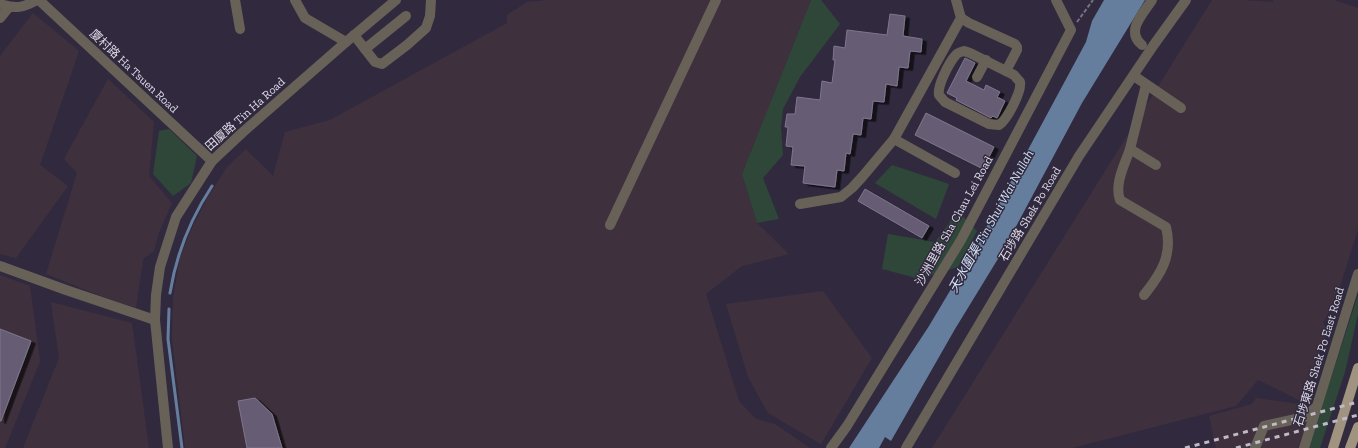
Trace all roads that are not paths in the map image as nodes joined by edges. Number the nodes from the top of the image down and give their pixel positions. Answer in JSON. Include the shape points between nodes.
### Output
{"nodes":[{"id":1,"x":38,"y":0,"type":"edge"},
{"id":2,"x":235,"y":0,"type":"edge"},
{"id":3,"x":294,"y":0,"type":"edge"},
{"id":4,"x":396,"y":0,"type":"edge"},
{"id":5,"x":431,"y":0,"type":"edge"},
{"id":6,"x":716,"y":0,"type":"edge"},
{"id":7,"x":956,"y":0,"type":"edge"},
{"id":8,"x":1056,"y":0,"type":"edge"},
{"id":9,"x":1152,"y":0,"type":"edge"},
{"id":10,"x":1186,"y":0,"type":"edge"},
{"id":11,"x":4,"y":5,"type":"edge"},
{"id":12,"x":406,"y":16,"type":"dead end"},
{"id":13,"x":0,"y":18,"type":"edge"},
{"id":14,"x":961,"y":18,"type":"junction"},
{"id":15,"x":240,"y":29,"type":"dead end"},
{"id":16,"x":354,"y":35,"type":"junction"},
{"id":17,"x":346,"y":42,"type":"junction"},
{"id":18,"x":1142,"y":45,"type":"dead end"},
{"id":19,"x":365,"y":49,"type":"junction"},
{"id":20,"x":986,"y":60,"type":"junction"},
{"id":21,"x":1006,"y":71,"type":"junction"},
{"id":22,"x":1134,"y":76,"type":"junction"},
{"id":23,"x":977,"y":77,"type":"dead end"},
{"id":24,"x":1146,"y":85,"type":"junction"},
{"id":25,"x":1181,"y":108,"type":"dead end"},
{"id":26,"x":894,"y":139,"type":"junction"},
{"id":27,"x":1130,"y":149,"type":"junction"},
{"id":28,"x":212,"y":161,"type":"junction"},
{"id":29,"x":1156,"y":165,"type":"dead end"},
{"id":30,"x":955,"y":173,"type":"dead end"},
{"id":31,"x":800,"y":204,"type":"dead end"},
{"id":32,"x":610,"y":225,"type":"dead end"},
{"id":33,"x":0,"y":266,"type":"edge"},
{"id":34,"x":1358,"y":274,"type":"edge"},
{"id":35,"x":1144,"y":295,"type":"dead end"},
{"id":36,"x":155,"y":320,"type":"junction"},
{"id":37,"x":1358,"y":368,"type":"edge"},
{"id":38,"x":1317,"y":406,"type":"junction"},
{"id":39,"x":1358,"y":426,"type":"edge"},
{"id":40,"x":168,"y":448,"type":"edge"},
{"id":41,"x":831,"y":448,"type":"edge"},
{"id":42,"x":906,"y":448,"type":"edge"},
{"id":43,"x":1255,"y":448,"type":"edge"},
{"id":44,"x":1304,"y":448,"type":"edge"},
{"id":45,"x":1333,"y":448,"type":"edge"},
{"id":46,"x":1350,"y":448,"type":"edge"}],
"edges":[{"from":1,"to":11,"type":"street","via":[[25,7]]},
{"from":1,"to":28,"type":"street","name":"廈村路 Ha Tsuen Road"},
{"from":2,"to":15,"type":"street"},
{"from":3,"to":17,"type":"street","via":[[305,18]]},
{"from":4,"to":16,"type":"street","name":"田廈路 Tin Ha Road"},
{"from":5,"to":19,"type":"street","via":[[426,28],[382,64],[375,62]]},
{"from":6,"to":32,"type":"street"},
{"from":7,"to":14,"type":"street"},
{"from":8,"to":41,"type":"street","name":"沙洲里路 Sha Chau Lei Road","via":[[1071,30],[961,240]]},
{"from":9,"to":18,"type":"street","via":[[1135,27],[1134,33]]},
{"from":10,"to":22,"type":"street","name":"石埗路 Shek Po Road"},
{"from":11,"to":13,"type":"street"},
{"from":12,"to":19,"type":"street"},
{"from":14,"to":21,"type":"street","via":[[1015,44],[1017,47]]},
{"from":14,"to":26,"type":"street"},
{"from":16,"to":17,"type":"street","name":"田廈路 Tin Ha Road"},
{"from":16,"to":19,"type":"street"},
{"from":17,"to":28,"type":"street","name":"田廈路 Tin Ha Road"},
{"from":20,"to":21,"type":"street"},
{"from":20,"to":21,"type":"street","via":[[967,51],[958,53],[940,86],[940,98],[989,124],[999,125],[1006,119],[1021,88],[1017,77]]},
{"from":20,"to":23,"type":"street"},
{"from":22,"to":24,"type":"street"},
{"from":22,"to":42,"type":"street","name":"石埗路 Shek Po Road","via":[[1079,156]]},
{"from":24,"to":25,"type":"street"},
{"from":24,"to":27,"type":"street"},
{"from":26,"to":30,"type":"street"},
{"from":26,"to":31,"type":"street","via":[[852,188],[841,196]]},
{"from":27,"to":29,"type":"street"},
{"from":27,"to":35,"type":"street","via":[[1118,187],[1120,200],[1166,227],[1169,237],[1162,269]]},
{"from":28,"to":36,"type":"street","name":"田廈路 Tin Ha Road","via":[[176,217],[160,267]]},
{"from":33,"to":36,"type":"street"},
{"from":34,"to":38,"type":"street","name":"石埗東路 Shek Po East Road"},
{"from":36,"to":40,"type":"street","name":"田廈路 Tin Ha Road"},
{"from":37,"to":45,"type":"main road"},
{"from":38,"to":43,"type":"street","via":[[1308,416],[1264,426]]},
{"from":38,"to":44,"type":"street","name":"石埗東路 Shek Po East Road"},
{"from":39,"to":46,"type":"main road"}]}
